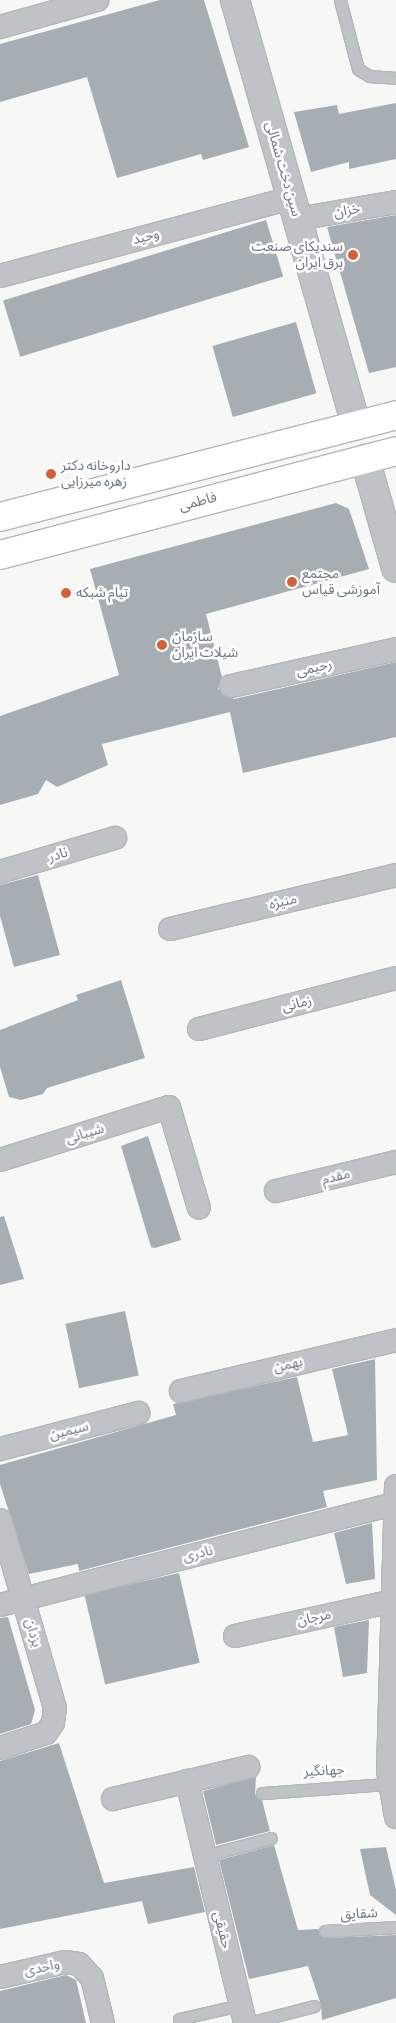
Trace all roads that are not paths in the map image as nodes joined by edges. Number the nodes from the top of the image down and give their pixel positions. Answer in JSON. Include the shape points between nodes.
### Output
{"nodes":[{"id":1,"x":97,"y":0,"type":"edge"},
{"id":2,"x":234,"y":0,"type":"edge"},
{"id":3,"x":340,"y":0,"type":"edge"},
{"id":4,"x":0,"y":26,"type":"edge"},
{"id":5,"x":396,"y":78,"type":"edge"},
{"id":6,"x":396,"y":202,"type":"edge"},
{"id":7,"x":294,"y":209,"type":"junction"},
{"id":8,"x":0,"y":276,"type":"edge"},
{"id":9,"x":396,"y":415,"type":"edge"},
{"id":10,"x":356,"y":425,"type":"junction"},
{"id":11,"x":396,"y":451,"type":"edge"},
{"id":12,"x":365,"y":459,"type":"junction"},
{"id":13,"x":0,"y":517,"type":"edge"},
{"id":14,"x":0,"y":555,"type":"edge"},
{"id":15,"x":396,"y":568,"type":"edge"},
{"id":16,"x":396,"y":649,"type":"edge"},
{"id":17,"x":231,"y":686,"type":"dead end"},
{"id":18,"x":115,"y":838,"type":"dead end"},
{"id":19,"x":0,"y":872,"type":"edge"},
{"id":20,"x":396,"y":875,"type":"edge"},
{"id":21,"x":170,"y":930,"type":"dead end"},
{"id":22,"x":396,"y":978,"type":"edge"},
{"id":23,"x":199,"y":1029,"type":"dead end"},
{"id":24,"x":0,"y":1160,"type":"edge"},
{"id":25,"x":396,"y":1162,"type":"edge"},
{"id":26,"x":276,"y":1191,"type":"dead end"},
{"id":27,"x":199,"y":1208,"type":"dead end"},
{"id":28,"x":396,"y":1340,"type":"edge"},
{"id":29,"x":181,"y":1390,"type":"dead end"},
{"id":30,"x":138,"y":1414,"type":"dead end"},
{"id":31,"x":0,"y":1449,"type":"edge"},
{"id":32,"x":396,"y":1486,"type":"edge"},
{"id":33,"x":396,"y":1503,"type":"edge"},
{"id":34,"x":0,"y":1520,"type":"edge"},
{"id":35,"x":23,"y":1599,"type":"junction"},
{"id":36,"x":393,"y":1601,"type":"junction"},
{"id":37,"x":0,"y":1605,"type":"edge"},
{"id":38,"x":235,"y":1636,"type":"dead end"},
{"id":39,"x":0,"y":1748,"type":"edge"},
{"id":40,"x":248,"y":1767,"type":"dead end"},
{"id":41,"x":187,"y":1781,"type":"junction"},
{"id":42,"x":388,"y":1784,"type":"junction"},
{"id":43,"x":262,"y":1793,"type":"dead end"},
{"id":44,"x":113,"y":1799,"type":"dead end"},
{"id":45,"x":396,"y":1817,"type":"edge"},
{"id":46,"x":271,"y":1838,"type":"dead end"},
{"id":47,"x":204,"y":1856,"type":"junction"},
{"id":48,"x":396,"y":1927,"type":"edge"},
{"id":49,"x":324,"y":1931,"type":"dead end"},
{"id":50,"x":0,"y":1977,"type":"edge"},
{"id":51,"x":314,"y":2006,"type":"dead end"},
{"id":52,"x":244,"y":2017,"type":"edge"},
{"id":53,"x":179,"y":2019,"type":"dead end"},
{"id":54,"x":103,"y":2023,"type":"edge"}],
"edges":[{"from":1,"to":4,"type":"street"},
{"from":2,"to":7,"type":"street","name":"سین دخت شمالی"},
{"from":3,"to":5,"type":"lane","via":[[358,69],[369,76]]},
{"from":6,"to":7,"type":"street","name":"خزان"},
{"from":7,"to":8,"type":"street","name":"وحید"},
{"from":7,"to":10,"type":"street","name":"سین دخت شمالی"},
{"from":9,"to":10,"type":"main road"},
{"from":10,"to":12,"type":"main road"},
{"from":10,"to":13,"type":"main road"},
{"from":11,"to":12,"type":"main road","name":"فاطمی"},
{"from":12,"to":14,"type":"main road","name":"فاطمی"},
{"from":12,"to":15,"type":"street"},
{"from":16,"to":17,"type":"street","name":"رحیمی"},
{"from":18,"to":19,"type":"street","name":"نادر"},
{"from":20,"to":21,"type":"street","name":"منیژه"},
{"from":22,"to":23,"type":"street","name":"زمانی"},
{"from":24,"to":27,"type":"street","name":"شیبانی","via":[[169,1107]]},
{"from":25,"to":26,"type":"street","name":"مقدم"},
{"from":28,"to":29,"type":"street","name":"بهمن"},
{"from":30,"to":31,"type":"street","name":"سیمین"},
{"from":32,"to":33,"type":"street"},
{"from":33,"to":35,"type":"street","name":"نادری"},
{"from":33,"to":36,"type":"street"},
{"from":34,"to":35,"type":"street","name":"یزدان"},
{"from":35,"to":37,"type":"street","name":"نادری"},
{"from":35,"to":39,"type":"street","name":"یزدان","via":[[55,1708],[50,1728],[34,1738]]},
{"from":36,"to":38,"type":"street","name":"مرجان"},
{"from":36,"to":42,"type":"street"},
{"from":40,"to":41,"type":"street"},
{"from":41,"to":44,"type":"street"},
{"from":41,"to":47,"type":"street","name":"حقیقی"},
{"from":42,"to":43,"type":"lane","name":"جهانگیر"},
{"from":42,"to":45,"type":"street"},
{"from":46,"to":47,"type":"lane"},
{"from":47,"to":52,"type":"street","name":"حقیقی"},
{"from":48,"to":49,"type":"lane","name":"شقایق"},
{"from":50,"to":54,"type":"street","name":"واحدی","via":[[65,1962],[79,1964],[92,1978]]},
{"from":51,"to":52,"type":"lane"},
{"from":52,"to":53,"type":"lane"}]}
